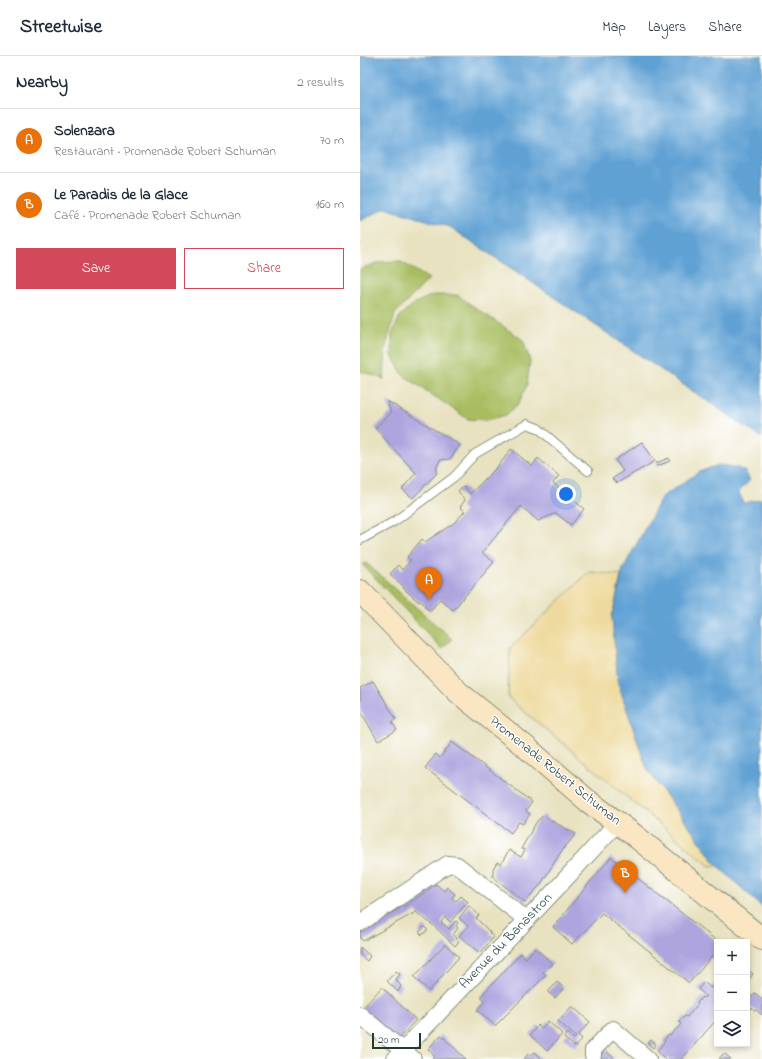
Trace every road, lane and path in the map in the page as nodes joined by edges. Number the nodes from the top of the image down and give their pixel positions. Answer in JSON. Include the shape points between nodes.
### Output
{"nodes":[{"id":1,"x":588,"y":471,"type":"dead end"},
{"id":2,"x":360,"y":540,"type":"edge"},
{"id":3,"x":360,"y":591,"type":"edge"},
{"id":4,"x":617,"y":823,"type":"junction"},
{"id":5,"x":527,"y":920,"type":"junction"},
{"id":6,"x":360,"y":923,"type":"edge"},
{"id":7,"x":762,"y":939,"type":"edge"},
{"id":8,"x":360,"y":1015,"type":"edge"},
{"id":9,"x":403,"y":1056,"type":"edge"},
{"id":10,"x":593,"y":1056,"type":"dead end"},
{"id":11,"x":648,"y":1059,"type":"edge"}],
"edges":[{"from":1,"to":2,"type":"lane","via":[[538,428],[527,424],[475,454],[442,486],[395,521]]},
{"from":3,"to":4,"type":"main road","name":"Promenade Robert Schuman","via":[[458,692]]},
{"from":4,"to":5,"type":"street","name":"Avenue du Banastron"},
{"from":4,"to":7,"type":"main road","name":"Promenade Robert Schuman"},
{"from":5,"to":6,"type":"street","via":[[457,865],[448,864]]},
{"from":5,"to":9,"type":"street","name":"Avenue du Banastron"},
{"from":8,"to":9,"type":"street"},
{"from":10,"to":11,"type":"street","via":[[593,1050],[613,1029]]}]}
